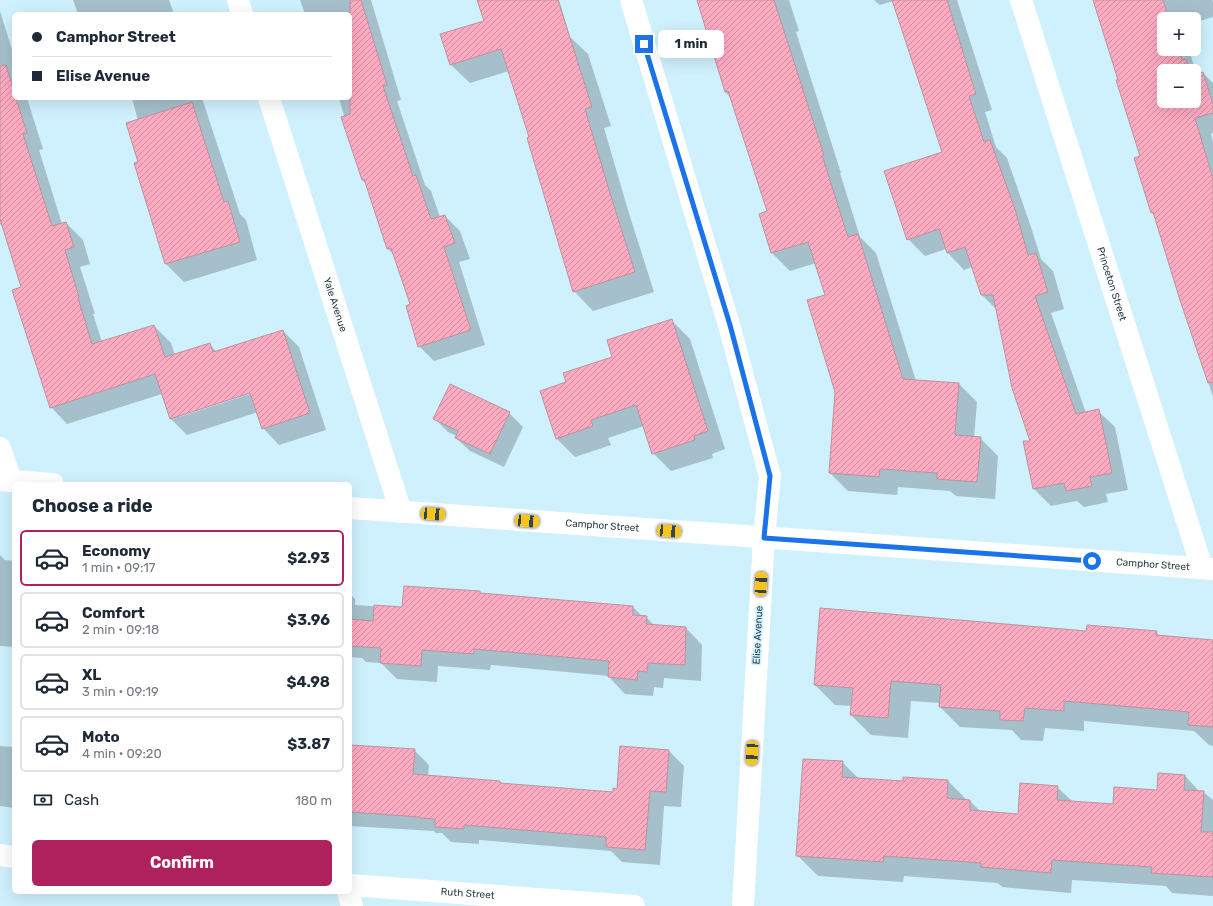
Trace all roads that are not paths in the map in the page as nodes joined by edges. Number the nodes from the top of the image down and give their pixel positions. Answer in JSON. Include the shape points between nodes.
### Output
{"nodes":[{"id":1,"x":238,"y":0,"type":"edge"},
{"id":2,"x":631,"y":0,"type":"edge"},
{"id":3,"x":1021,"y":0,"type":"edge"},
{"id":4,"x":241,"y":12,"type":"edge"},
{"id":5,"x":270,"y":100,"type":"edge"},
{"id":6,"x":0,"y":448,"type":"edge"},
{"id":7,"x":5,"y":480,"type":"edge"},
{"id":8,"x":29,"y":482,"type":"edge"},
{"id":9,"x":352,"y":508,"type":"edge"},
{"id":10,"x":401,"y":512,"type":"junction"},
{"id":11,"x":764,"y":538,"type":"junction"},
{"id":12,"x":1207,"y":569,"type":"edge"},
{"id":13,"x":0,"y":856,"type":"edge"},
{"id":14,"x":12,"y":857,"type":"edge"},
{"id":15,"x":352,"y":885,"type":"edge"},
{"id":16,"x":349,"y":894,"type":"edge"},
{"id":17,"x":352,"y":906,"type":"edge"},
{"id":18,"x":634,"y":906,"type":"edge"},
{"id":19,"x":743,"y":906,"type":"edge"}],
"edges":[{"from":1,"to":4,"type":"street"},
{"from":2,"to":11,"type":"street","name":"Elise Avenue","via":[[730,325],[770,476]]},
{"from":3,"to":12,"type":"street","name":"Princeton Street"},
{"from":5,"to":10,"type":"street","name":"Yale Avenue"},
{"from":6,"to":7,"type":"street"},
{"from":7,"to":8,"type":"street"},
{"from":9,"to":10,"type":"street","name":"Camphor Street"},
{"from":10,"to":11,"type":"street","name":"Camphor Street"},
{"from":11,"to":12,"type":"street","name":"Camphor Street"},
{"from":11,"to":19,"type":"street","name":"Elise Avenue"},
{"from":13,"to":14,"type":"street"},
{"from":15,"to":18,"type":"street","name":"Ruth Street"},
{"from":16,"to":17,"type":"street"}]}
